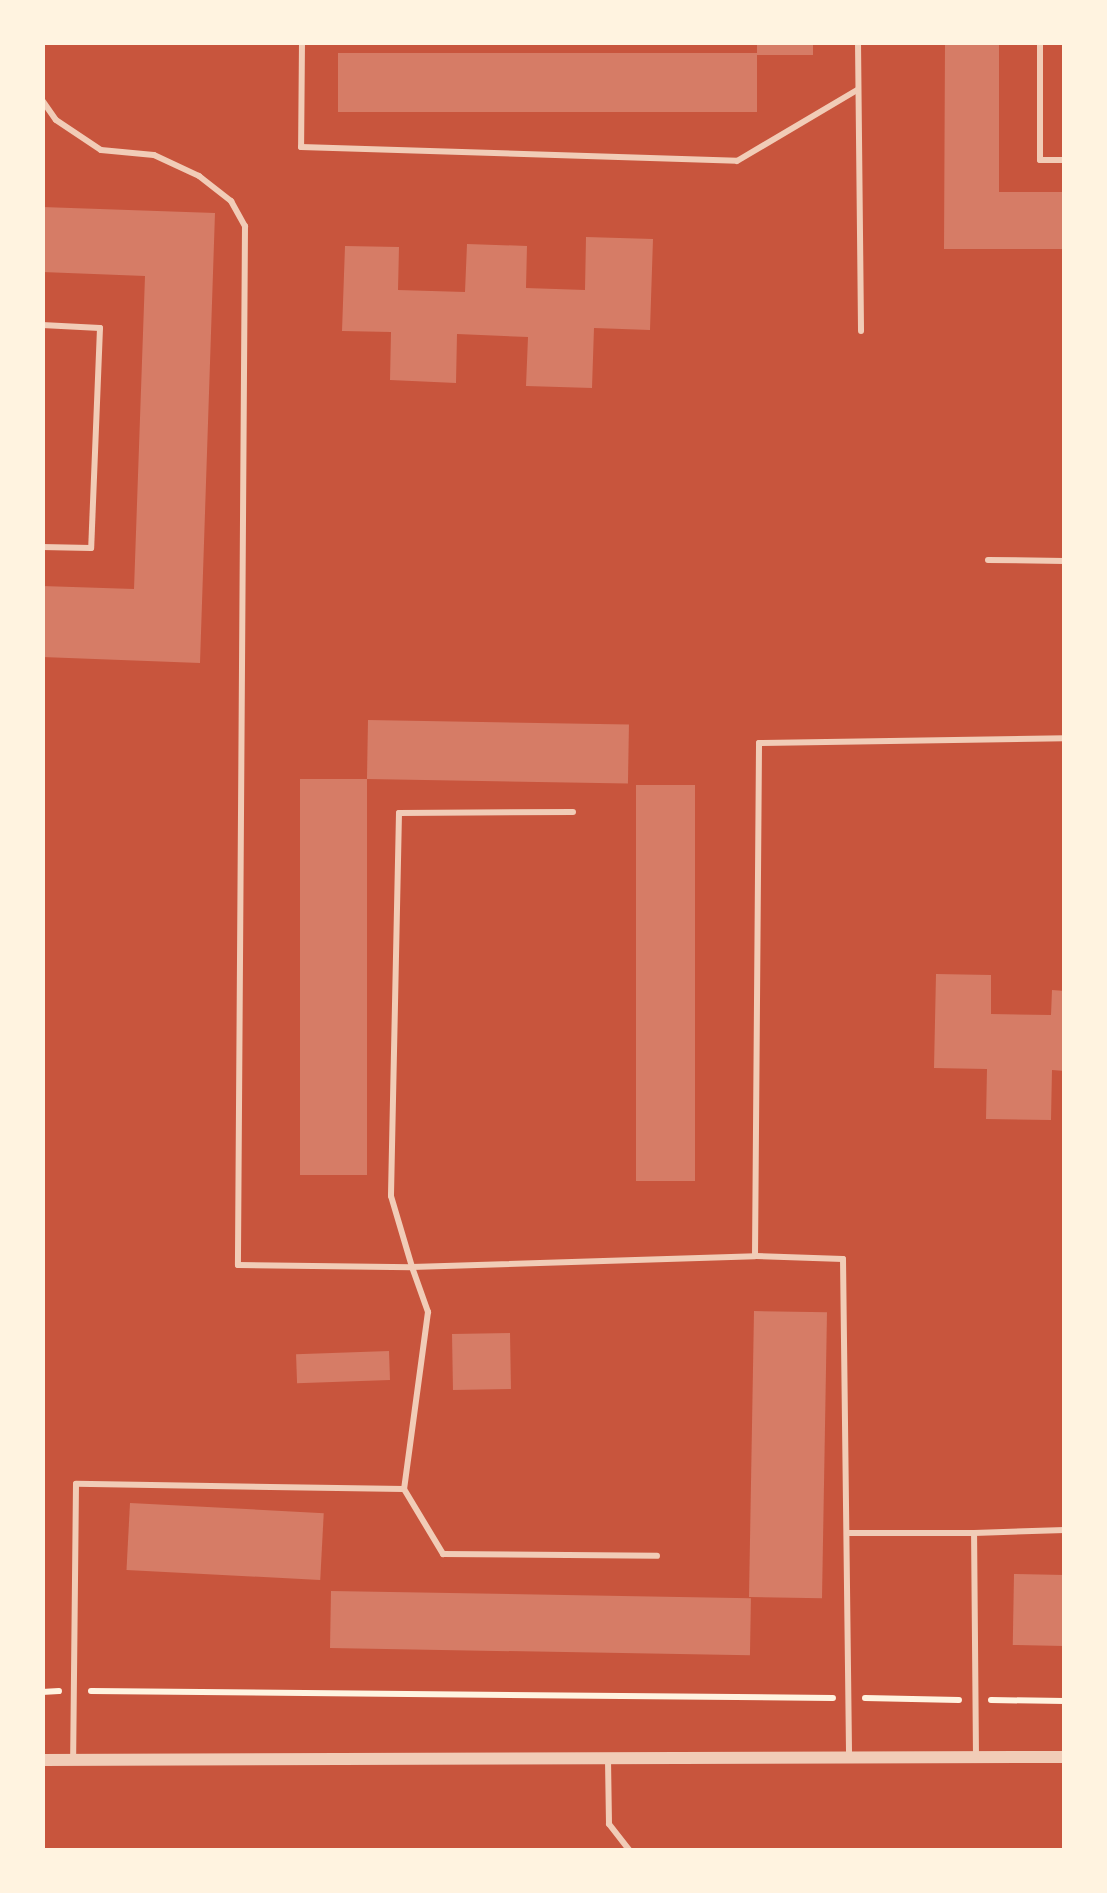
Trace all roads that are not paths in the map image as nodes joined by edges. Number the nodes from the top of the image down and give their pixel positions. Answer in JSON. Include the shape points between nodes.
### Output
{"nodes":[{"id":1,"x":302,"y":42,"type":"edge"},
{"id":2,"x":858,"y":42,"type":"edge"},
{"id":3,"x":1040,"y":42,"type":"edge"},
{"id":4,"x":857,"y":90,"type":"junction"},
{"id":5,"x":42,"y":100,"type":"edge"},
{"id":6,"x":1065,"y":160,"type":"edge"},
{"id":7,"x":42,"y":325,"type":"edge"},
{"id":8,"x":861,"y":331,"type":"dead end"},
{"id":9,"x":42,"y":547,"type":"edge"},
{"id":10,"x":988,"y":560,"type":"dead end"},
{"id":11,"x":1065,"y":561,"type":"edge"},
{"id":12,"x":1065,"y":738,"type":"edge"},
{"id":13,"x":573,"y":812,"type":"dead end"},
{"id":14,"x":755,"y":1256,"type":"junction"},
{"id":15,"x":412,"y":1267,"type":"junction"},
{"id":16,"x":404,"y":1489,"type":"junction"},
{"id":17,"x":1065,"y":1530,"type":"edge"},
{"id":18,"x":847,"y":1533,"type":"junction"},
{"id":19,"x":974,"y":1533,"type":"junction"},
{"id":20,"x":657,"y":1556,"type":"dead end"},
{"id":21,"x":849,"y":1756,"type":"junction"},
{"id":22,"x":976,"y":1756,"type":"junction"},
{"id":23,"x":608,"y":1757,"type":"junction"},
{"id":24,"x":1065,"y":1757,"type":"edge"},
{"id":25,"x":42,"y":1760,"type":"edge"},
{"id":26,"x":73,"y":1760,"type":"junction"},
{"id":27,"x":630,"y":1851,"type":"edge"}],
"edges":[{"from":1,"to":4,"type":"lane","via":[[301,147],[736,161]]},
{"from":2,"to":4,"type":"lane"},
{"from":3,"to":6,"type":"lane","via":[[1040,160]]},
{"from":4,"to":8,"type":"lane"},
{"from":5,"to":15,"type":"lane","via":[[56,120],[101,150],[154,155],[199,176],[231,201],[245,226],[238,1265]]},
{"from":7,"to":9,"type":"lane","via":[[100,328],[91,548]]},
{"from":10,"to":11,"type":"lane"},
{"from":12,"to":14,"type":"lane","via":[[759,743]]},
{"from":13,"to":15,"type":"lane","via":[[400,813],[391,1196]]},
{"from":14,"to":15,"type":"lane"},
{"from":14,"to":18,"type":"lane","via":[[843,1259]]},
{"from":15,"to":16,"type":"lane","via":[[428,1312]]},
{"from":16,"to":20,"type":"lane","via":[[443,1554]]},
{"from":16,"to":26,"type":"lane","via":[[76,1484]]},
{"from":17,"to":19,"type":"lane"},
{"from":18,"to":19,"type":"lane"},
{"from":18,"to":21,"type":"lane"},
{"from":19,"to":22,"type":"lane"},
{"from":21,"to":22,"type":"street"},
{"from":21,"to":23,"type":"street"},
{"from":22,"to":24,"type":"street"},
{"from":23,"to":26,"type":"street"},
{"from":23,"to":27,"type":"lane","via":[[609,1824]]},
{"from":25,"to":26,"type":"street"}]}
